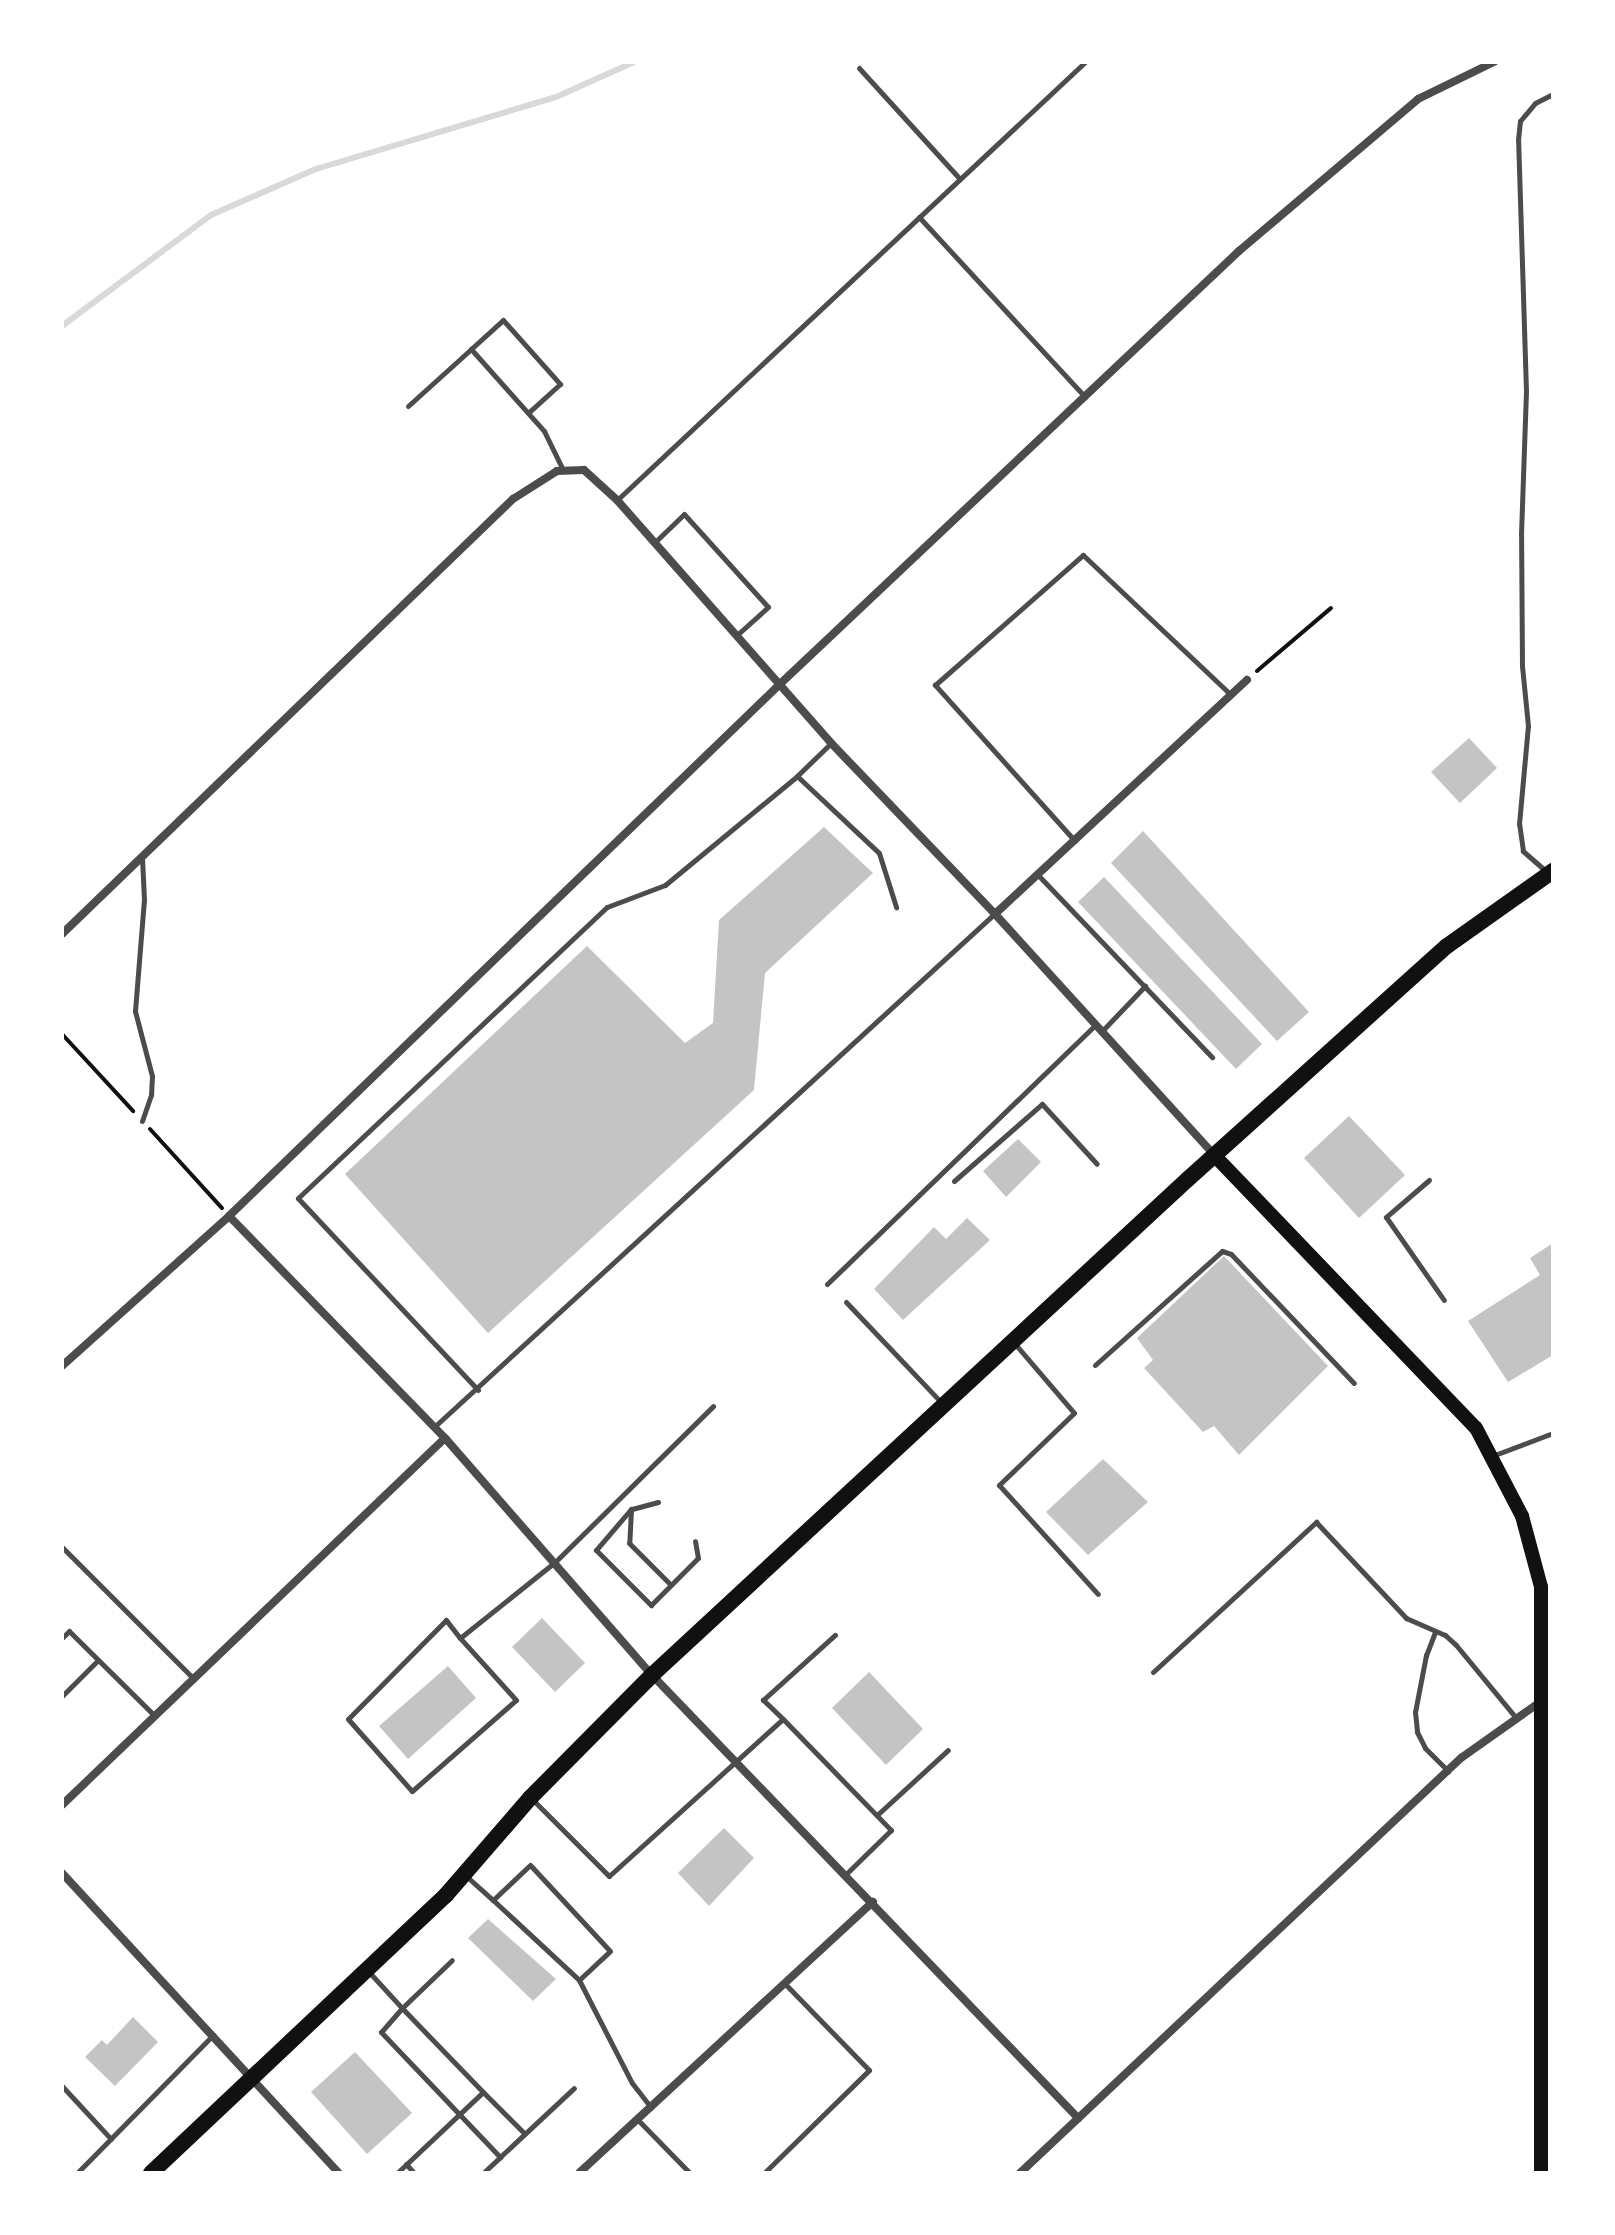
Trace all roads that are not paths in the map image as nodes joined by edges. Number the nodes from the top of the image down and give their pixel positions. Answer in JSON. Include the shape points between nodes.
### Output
{"nodes":[{"id":1,"x":1085,"y":62,"type":"edge"},
{"id":2,"x":1494,"y":62,"type":"edge"},
{"id":3,"x":859,"y":68,"type":"dead end"},
{"id":4,"x":1553,"y":94,"type":"edge"},
{"id":5,"x":960,"y":179,"type":"junction"},
{"id":6,"x":919,"y":217,"type":"junction"},
{"id":7,"x":471,"y":349,"type":"junction"},
{"id":8,"x":1085,"y":397,"type":"junction"},
{"id":9,"x":408,"y":406,"type":"dead end"},
{"id":10,"x":528,"y":413,"type":"junction"},
{"id":11,"x":563,"y":470,"type":"junction"},
{"id":12,"x":617,"y":500,"type":"junction"},
{"id":13,"x":654,"y":543,"type":"junction"},
{"id":14,"x":738,"y":634,"type":"junction"},
{"id":15,"x":1247,"y":680,"type":"road end"},
{"id":16,"x":780,"y":684,"type":"junction"},
{"id":17,"x":1230,"y":694,"type":"junction"},
{"id":18,"x":831,"y":743,"type":"junction"},
{"id":19,"x":797,"y":776,"type":"junction"},
{"id":20,"x":1075,"y":841,"type":"junction"},
{"id":21,"x":142,"y":858,"type":"junction"},
{"id":22,"x":1552,"y":874,"type":"edge"},
{"id":23,"x":1038,"y":875,"type":"junction"},
{"id":24,"x":896,"y":907,"type":"dead end"},
{"id":25,"x":995,"y":914,"type":"junction"},
{"id":26,"x":62,"y":934,"type":"edge"},
{"id":27,"x":1145,"y":986,"type":"junction"},
{"id":28,"x":1097,"y":1030,"type":"junction"},
{"id":29,"x":1212,"y":1057,"type":"dead end"},
{"id":30,"x":142,"y":1121,"type":"dead end"},
{"id":31,"x":1214,"y":1155,"type":"junction"},
{"id":32,"x":1097,"y":1164,"type":"dead end"},
{"id":33,"x":1429,"y":1180,"type":"dead end"},
{"id":34,"x":954,"y":1181,"type":"dead end"},
{"id":35,"x":229,"y":1216,"type":"junction"},
{"id":36,"x":827,"y":1284,"type":"dead end"},
{"id":37,"x":1444,"y":1300,"type":"dead end"},
{"id":38,"x":846,"y":1302,"type":"dead end"},
{"id":39,"x":1013,"y":1341,"type":"junction"},
{"id":40,"x":1095,"y":1365,"type":"dead end"},
{"id":41,"x":62,"y":1366,"type":"edge"},
{"id":42,"x":1354,"y":1383,"type":"dead end"},
{"id":43,"x":478,"y":1390,"type":"junction"},
{"id":44,"x":945,"y":1405,"type":"junction"},
{"id":45,"x":713,"y":1406,"type":"dead end"},
{"id":46,"x":434,"y":1427,"type":"junction"},
{"id":47,"x":1553,"y":1433,"type":"edge"},
{"id":48,"x":445,"y":1438,"type":"junction"},
{"id":49,"x":1491,"y":1456,"type":"junction"},
{"id":50,"x":658,"y":1502,"type":"dead end"},
{"id":51,"x":631,"y":1509,"type":"junction"},
{"id":52,"x":695,"y":1541,"type":"dead end"},
{"id":53,"x":62,"y":1547,"type":"edge"},
{"id":54,"x":555,"y":1562,"type":"junction"},
{"id":55,"x":671,"y":1585,"type":"junction"},
{"id":56,"x":1098,"y":1594,"type":"dead end"},
{"id":57,"x":1435,"y":1632,"type":"junction"},
{"id":58,"x":835,"y":1635,"type":"dead end"},
{"id":59,"x":62,"y":1638,"type":"edge"},
{"id":60,"x":460,"y":1638,"type":"junction"},
{"id":61,"x":99,"y":1660,"type":"junction"},
{"id":62,"x":1153,"y":1672,"type":"dead end"},
{"id":63,"x":652,"y":1675,"type":"junction"},
{"id":64,"x":195,"y":1679,"type":"junction"},
{"id":65,"x":62,"y":1696,"type":"edge"},
{"id":66,"x":1541,"y":1701,"type":"junction"},
{"id":67,"x":156,"y":1717,"type":"junction"},
{"id":68,"x":783,"y":1719,"type":"junction"},
{"id":69,"x":1517,"y":1719,"type":"junction"},
{"id":70,"x":948,"y":1750,"type":"dead end"},
{"id":71,"x":736,"y":1761,"type":"junction"},
{"id":72,"x":1448,"y":1771,"type":"junction"},
{"id":73,"x":530,"y":1798,"type":"junction"},
{"id":74,"x":62,"y":1805,"type":"edge"},
{"id":75,"x":877,"y":1815,"type":"junction"},
{"id":76,"x":62,"y":1873,"type":"edge"},
{"id":77,"x":464,"y":1874,"type":"junction"},
{"id":78,"x":846,"y":1874,"type":"junction"},
{"id":79,"x":493,"y":1900,"type":"junction"},
{"id":80,"x":873,"y":1902,"type":"junction"},
{"id":81,"x":452,"y":1960,"type":"dead end"},
{"id":82,"x":367,"y":1970,"type":"junction"},
{"id":83,"x":579,"y":1980,"type":"junction"},
{"id":84,"x":785,"y":1984,"type":"junction"},
{"id":85,"x":402,"y":2008,"type":"junction"},
{"id":86,"x":214,"y":2035,"type":"junction"},
{"id":87,"x":255,"y":2078,"type":"junction"},
{"id":88,"x":62,"y":2086,"type":"edge"},
{"id":89,"x":574,"y":2088,"type":"dead end"},
{"id":90,"x":483,"y":2092,"type":"junction"},
{"id":91,"x":652,"y":2109,"type":"junction"},
{"id":92,"x":459,"y":2115,"type":"junction"},
{"id":93,"x":1078,"y":2118,"type":"junction"},
{"id":94,"x":639,"y":2121,"type":"junction"},
{"id":95,"x":524,"y":2133,"type":"junction"},
{"id":96,"x":111,"y":2139,"type":"junction"},
{"id":97,"x":500,"y":2157,"type":"junction"},
{"id":98,"x":406,"y":2164,"type":"junction"},
{"id":99,"x":77,"y":2173,"type":"edge"},
{"id":100,"x":151,"y":2173,"type":"edge"},
{"id":101,"x":339,"y":2173,"type":"edge"},
{"id":102,"x":397,"y":2173,"type":"edge"},
{"id":103,"x":414,"y":2173,"type":"edge"},
{"id":104,"x":483,"y":2173,"type":"edge"},
{"id":105,"x":579,"y":2173,"type":"edge"},
{"id":106,"x":690,"y":2173,"type":"edge"},
{"id":107,"x":764,"y":2173,"type":"edge"},
{"id":108,"x":1020,"y":2173,"type":"edge"},
{"id":109,"x":1541,"y":2173,"type":"edge"}],
"edges":[{"from":1,"to":5,"type":"lane"},
{"from":2,"to":8,"type":"street","via":[[1418,99],[1239,251]]},
{"from":3,"to":5,"type":"lane"},
{"from":4,"to":22,"type":"lane","via":[[1535,103],[1520,121],[1518,140],[1526,391],[1522,666],[1528,726],[1519,824],[1523,851]]},
{"from":5,"to":6,"type":"lane"},
{"from":6,"to":8,"type":"lane"},
{"from":6,"to":12,"type":"lane"},
{"from":7,"to":9,"type":"lane"},
{"from":7,"to":10,"type":"lane"},
{"from":7,"to":10,"type":"lane","via":[[503,320],[551,373],[560,384]]},
{"from":8,"to":16,"type":"street"},
{"from":10,"to":11,"type":"lane","via":[[544,431]]},
{"from":11,"to":12,"type":"street","via":[[584,470]]},
{"from":11,"to":21,"type":"street","via":[[513,499]]},
{"from":12,"to":13,"type":"street"},
{"from":13,"to":14,"type":"street"},
{"from":13,"to":14,"type":"lane","via":[[684,514],[768,607]]},
{"from":14,"to":16,"type":"street"},
{"from":15,"to":17,"type":"street"},
{"from":16,"to":18,"type":"street"},
{"from":16,"to":35,"type":"street"},
{"from":17,"to":20,"type":"street"},
{"from":17,"to":20,"type":"lane","via":[[1083,555],[935,685]]},
{"from":18,"to":19,"type":"lane"},
{"from":18,"to":25,"type":"street"},
{"from":19,"to":24,"type":"lane","via":[[879,853]]},
{"from":19,"to":43,"type":"lane","via":[[665,885],[607,907],[298,1198]]},
{"from":20,"to":23,"type":"street"},
{"from":21,"to":26,"type":"street"},
{"from":21,"to":30,"type":"lane","via":[[135,1011],[152,1076]]},
{"from":22,"to":31,"type":"main road","via":[[1463,931]]},
{"from":23,"to":25,"type":"street"},
{"from":23,"to":27,"type":"lane"},
{"from":25,"to":28,"type":"street"},
{"from":25,"to":43,"type":"lane"},
{"from":27,"to":28,"type":"lane"},
{"from":27,"to":29,"type":"lane"},
{"from":28,"to":31,"type":"street"},
{"from":28,"to":36,"type":"lane"},
{"from":31,"to":39,"type":"main road"},
{"from":31,"to":49,"type":"main road","via":[[1476,1428]]},
{"from":32,"to":34,"type":"lane","via":[[1042,1104]]},
{"from":33,"to":37,"type":"lane","via":[[1386,1217]]},
{"from":35,"to":41,"type":"street"},
{"from":35,"to":46,"type":"street"},
{"from":38,"to":44,"type":"lane"},
{"from":39,"to":44,"type":"main road"},
{"from":39,"to":56,"type":"lane","via":[[1074,1413],[999,1485]]},
{"from":40,"to":42,"type":"lane","via":[[1222,1251],[1231,1254]]},
{"from":43,"to":46,"type":"lane"},
{"from":44,"to":63,"type":"main road"},
{"from":45,"to":54,"type":"lane"},
{"from":46,"to":48,"type":"street"},
{"from":47,"to":49,"type":"lane"},
{"from":48,"to":54,"type":"street"},
{"from":48,"to":64,"type":"street"},
{"from":49,"to":66,"type":"main road","via":[[1522,1516],[1541,1587]]},
{"from":50,"to":51,"type":"lane"},
{"from":51,"to":55,"type":"lane","via":[[629,1543]]},
{"from":51,"to":55,"type":"lane","via":[[596,1550],[651,1605]]},
{"from":52,"to":55,"type":"lane","via":[[698,1558]]},
{"from":53,"to":64,"type":"lane"},
{"from":54,"to":60,"type":"lane"},
{"from":54,"to":63,"type":"street"},
{"from":57,"to":62,"type":"lane","via":[[1406,1618],[1316,1522]]},
{"from":57,"to":69,"type":"lane","via":[[1456,1645]]},
{"from":57,"to":72,"type":"lane","via":[[1415,1712],[1425,1748]]},
{"from":58,"to":68,"type":"lane","via":[[763,1700]]},
{"from":59,"to":61,"type":"lane","via":[[69,1631]]},
{"from":60,"to":60,"type":"lane","via":[[516,1700],[412,1791],[348,1719],[446,1620]]},
{"from":61,"to":65,"type":"lane"},
{"from":61,"to":67,"type":"lane"},
{"from":63,"to":71,"type":"street"},
{"from":63,"to":73,"type":"main road"},
{"from":64,"to":67,"type":"street"},
{"from":66,"to":69,"type":"street"},
{"from":66,"to":109,"type":"main road"},
{"from":67,"to":74,"type":"street"},
{"from":68,"to":71,"type":"lane"},
{"from":68,"to":75,"type":"lane"},
{"from":69,"to":72,"type":"street"},
{"from":70,"to":75,"type":"lane"},
{"from":71,"to":73,"type":"lane","via":[[609,1876]]},
{"from":71,"to":78,"type":"street"},
{"from":72,"to":93,"type":"street"},
{"from":73,"to":77,"type":"main road"},
{"from":75,"to":78,"type":"lane","via":[[891,1830]]},
{"from":76,"to":86,"type":"street"},
{"from":77,"to":79,"type":"lane"},
{"from":77,"to":82,"type":"main road"},
{"from":78,"to":80,"type":"street"},
{"from":79,"to":83,"type":"lane"},
{"from":79,"to":83,"type":"lane","via":[[530,1865],[610,1951]]},
{"from":80,"to":84,"type":"street"},
{"from":80,"to":93,"type":"street"},
{"from":81,"to":85,"type":"lane"},
{"from":82,"to":85,"type":"lane"},
{"from":82,"to":87,"type":"main road"},
{"from":83,"to":91,"type":"lane","via":[[632,2083]]},
{"from":84,"to":91,"type":"street"},
{"from":84,"to":107,"type":"lane","via":[[869,2070]]},
{"from":85,"to":90,"type":"lane"},
{"from":85,"to":92,"type":"lane","via":[[381,2032]]},
{"from":86,"to":87,"type":"street"},
{"from":86,"to":96,"type":"lane"},
{"from":87,"to":100,"type":"main road"},
{"from":87,"to":101,"type":"street"},
{"from":88,"to":96,"type":"lane"},
{"from":89,"to":95,"type":"lane"},
{"from":90,"to":92,"type":"lane"},
{"from":90,"to":95,"type":"lane"},
{"from":91,"to":94,"type":"street"},
{"from":92,"to":97,"type":"lane"},
{"from":92,"to":98,"type":"lane"},
{"from":93,"to":108,"type":"street"},
{"from":94,"to":105,"type":"street"},
{"from":94,"to":106,"type":"lane"},
{"from":95,"to":97,"type":"lane"},
{"from":96,"to":99,"type":"lane"},
{"from":97,"to":104,"type":"lane"},
{"from":98,"to":102,"type":"lane"},
{"from":98,"to":103,"type":"lane"}]}
